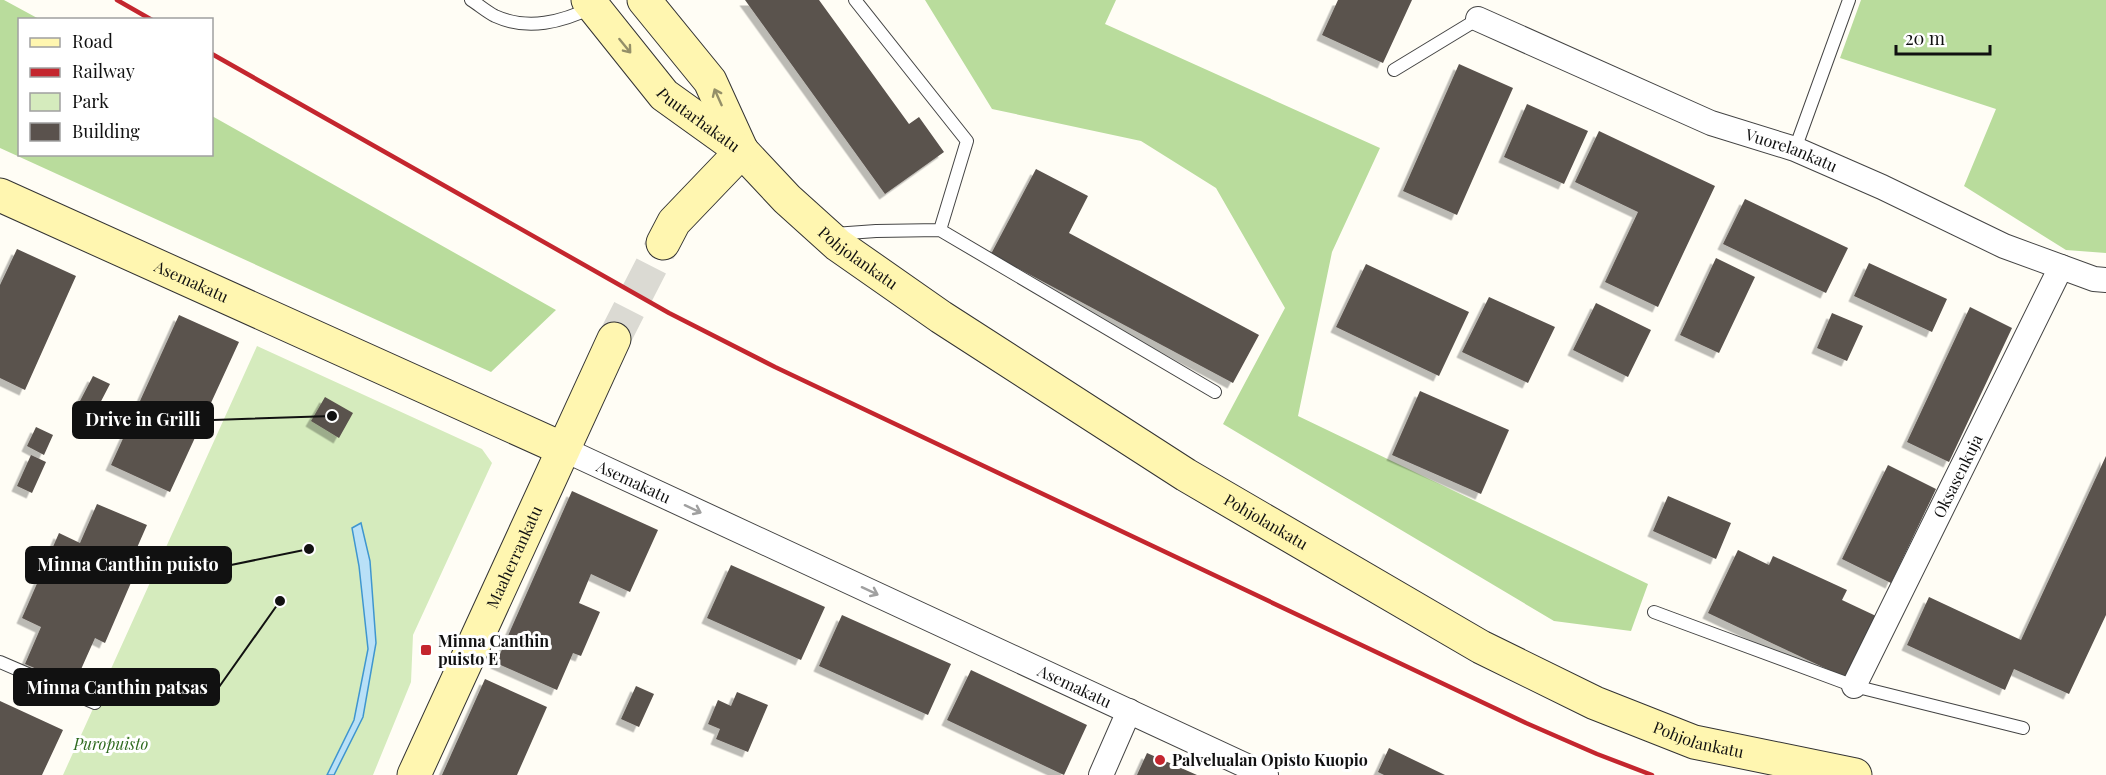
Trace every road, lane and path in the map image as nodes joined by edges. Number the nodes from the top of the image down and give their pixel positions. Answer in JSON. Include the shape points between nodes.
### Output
{"nodes":[{"id":1,"x":471,"y":0,"type":"edge"},
{"id":2,"x":644,"y":0,"type":"edge"},
{"id":3,"x":855,"y":0,"type":"edge"},
{"id":4,"x":1849,"y":0,"type":"edge"},
{"id":5,"x":595,"y":2,"type":"edge"},
{"id":6,"x":1478,"y":19,"type":"joint"},
{"id":7,"x":1394,"y":70,"type":"dead end"},
{"id":8,"x":1795,"y":149,"type":"junction"},
{"id":9,"x":742,"y":151,"type":"junction"},
{"id":10,"x":0,"y":195,"type":"edge"},
{"id":11,"x":940,"y":230,"type":"junction"},
{"id":12,"x":827,"y":234,"type":"junction"},
{"id":13,"x":663,"y":243,"type":"tunnel mouth"},
{"id":14,"x":2061,"y":267,"type":"junction"},
{"id":15,"x":2106,"y":280,"type":"edge"},
{"id":16,"x":614,"y":339,"type":"tunnel mouth"},
{"id":17,"x":1215,"y":392,"type":"dead end"},
{"id":18,"x":563,"y":449,"type":"junction"},
{"id":19,"x":1654,"y":612,"type":"dead end"},
{"id":20,"x":0,"y":662,"type":"edge"},
{"id":21,"x":1854,"y":686,"type":"junction"},
{"id":22,"x":95,"y":703,"type":"dead end"},
{"id":23,"x":1129,"y":711,"type":"junction"},
{"id":24,"x":2023,"y":728,"type":"dead end"},
{"id":25,"x":414,"y":775,"type":"edge"},
{"id":26,"x":1101,"y":775,"type":"edge"},
{"id":27,"x":1266,"y":775,"type":"edge"},
{"id":28,"x":1855,"y":775,"type":"edge"}],
"edges":[{"from":1,"to":5,"type":"lane","via":[[495,15],[527,24],[552,23],[576,15]]},
{"from":9,"to":2,"type":"main road","name":"Puutarhakatu","one_way":true,"via":[[710,81]]},
{"from":3,"to":11,"type":"lane","via":[[967,141]]},
{"from":4,"to":8,"type":"lane"},
{"from":5,"to":9,"type":"main road","name":"Puutarhakatu","one_way":true,"via":[[664,95]]},
{"from":6,"to":7,"type":"lane"},
{"from":6,"to":8,"type":"street","name":"Vuorelankatu","via":[[1712,123]]},
{"from":8,"to":14,"type":"street","name":"Vuorelankatu","via":[[2004,246]]},
{"from":9,"to":12,"type":"main road","name":"Pohjolankatu"},
{"from":9,"to":13,"type":"main road","via":[[674,222]]},
{"from":10,"to":18,"type":"main road","name":"Asemakatu"},
{"from":11,"to":12,"type":"lane"},
{"from":11,"to":17,"type":"lane"},
{"from":12,"to":28,"type":"main road","name":"Pohjolankatu","via":[[941,317],[1186,475],[1481,647],[1595,703],[1694,742]]},
{"from":14,"to":15,"type":"street","name":"Vuorelankatu"},
{"from":14,"to":21,"type":"street","name":"Oksasenkuja"},
{"from":16,"to":18,"type":"main road","name":"Maaherrankatu"},
{"from":18,"to":23,"type":"street","name":"Asemakatu","one_way":true},
{"from":18,"to":25,"type":"main road","name":"Maaherrankatu"},
{"from":19,"to":21,"type":"lane"},
{"from":20,"to":22,"type":"lane"},
{"from":21,"to":24,"type":"lane"},
{"from":23,"to":26,"type":"street"},
{"from":23,"to":27,"type":"street","name":"Asemakatu"}]}
